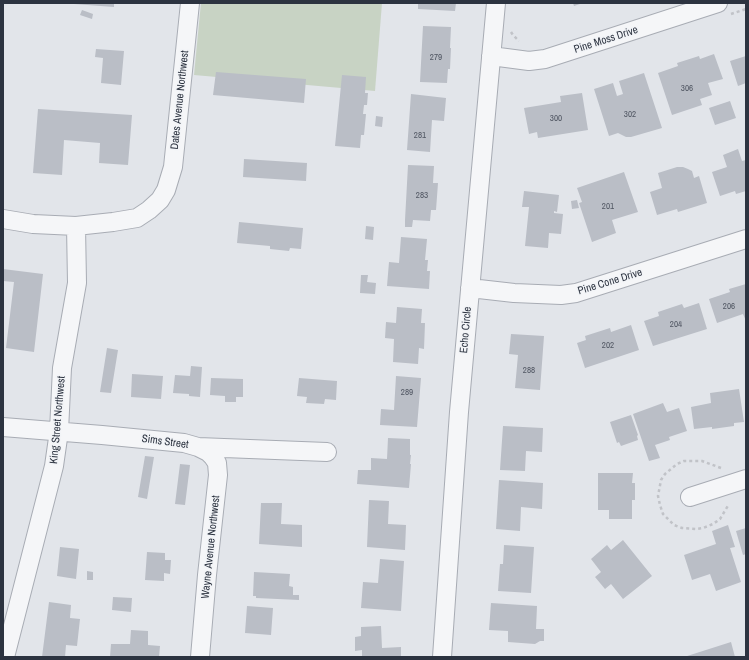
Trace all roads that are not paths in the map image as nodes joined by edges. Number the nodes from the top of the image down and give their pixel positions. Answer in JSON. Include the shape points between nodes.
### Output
{"nodes":[{"id":1,"x":190,"y":3,"type":"edge"},
{"id":2,"x":496,"y":3,"type":"edge"},
{"id":3,"x":721,"y":10,"type":"edge"},
{"id":4,"x":491,"y":56,"type":"junction"},
{"id":5,"x":3,"y":219,"type":"edge"},
{"id":6,"x":76,"y":226,"type":"junction"},
{"id":7,"x":746,"y":239,"type":"edge"},
{"id":8,"x":470,"y":288,"type":"junction"},
{"id":9,"x":3,"y":427,"type":"edge"},
{"id":10,"x":59,"y":431,"type":"junction"},
{"id":11,"x":198,"y":447,"type":"junction"},
{"id":12,"x":327,"y":452,"type":"dead end"},
{"id":13,"x":746,"y":479,"type":"edge"},
{"id":14,"x":690,"y":497,"type":"dead end"},
{"id":15,"x":5,"y":657,"type":"edge"},
{"id":16,"x":200,"y":657,"type":"edge"},
{"id":17,"x":442,"y":657,"type":"edge"}],
"edges":[{"from":1,"to":6,"type":"street","name":"Dates Avenue Northwest","via":[[173,167],[166,190],[149,210],[137,218]]},
{"from":2,"to":4,"type":"street","name":"Echo Circle"},
{"from":3,"to":4,"type":"street","name":"Pine Moss Drive","via":[[545,59]]},
{"from":4,"to":8,"type":"street","name":"Echo Circle"},
{"from":5,"to":6,"type":"street","via":[[33,224]]},
{"from":6,"to":10,"type":"street","name":"King Street Northwest","via":[[77,283],[62,368]]},
{"from":7,"to":8,"type":"street","name":"Pine Cone Drive","via":[[576,293],[514,293]]},
{"from":8,"to":17,"type":"street","name":"Echo Circle","via":[[458,419]]},
{"from":9,"to":10,"type":"street","name":"Sims Street"},
{"from":10,"to":11,"type":"street","name":"Sims Street","via":[[184,443]]},
{"from":10,"to":15,"type":"street","name":"King Street Northwest","via":[[54,466]]},
{"from":11,"to":12,"type":"street","name":"Sims Street"},
{"from":11,"to":16,"type":"street","name":"Wayne Avenue Northwest","via":[[213,457],[218,475]]},
{"from":13,"to":14,"type":"street"}]}
